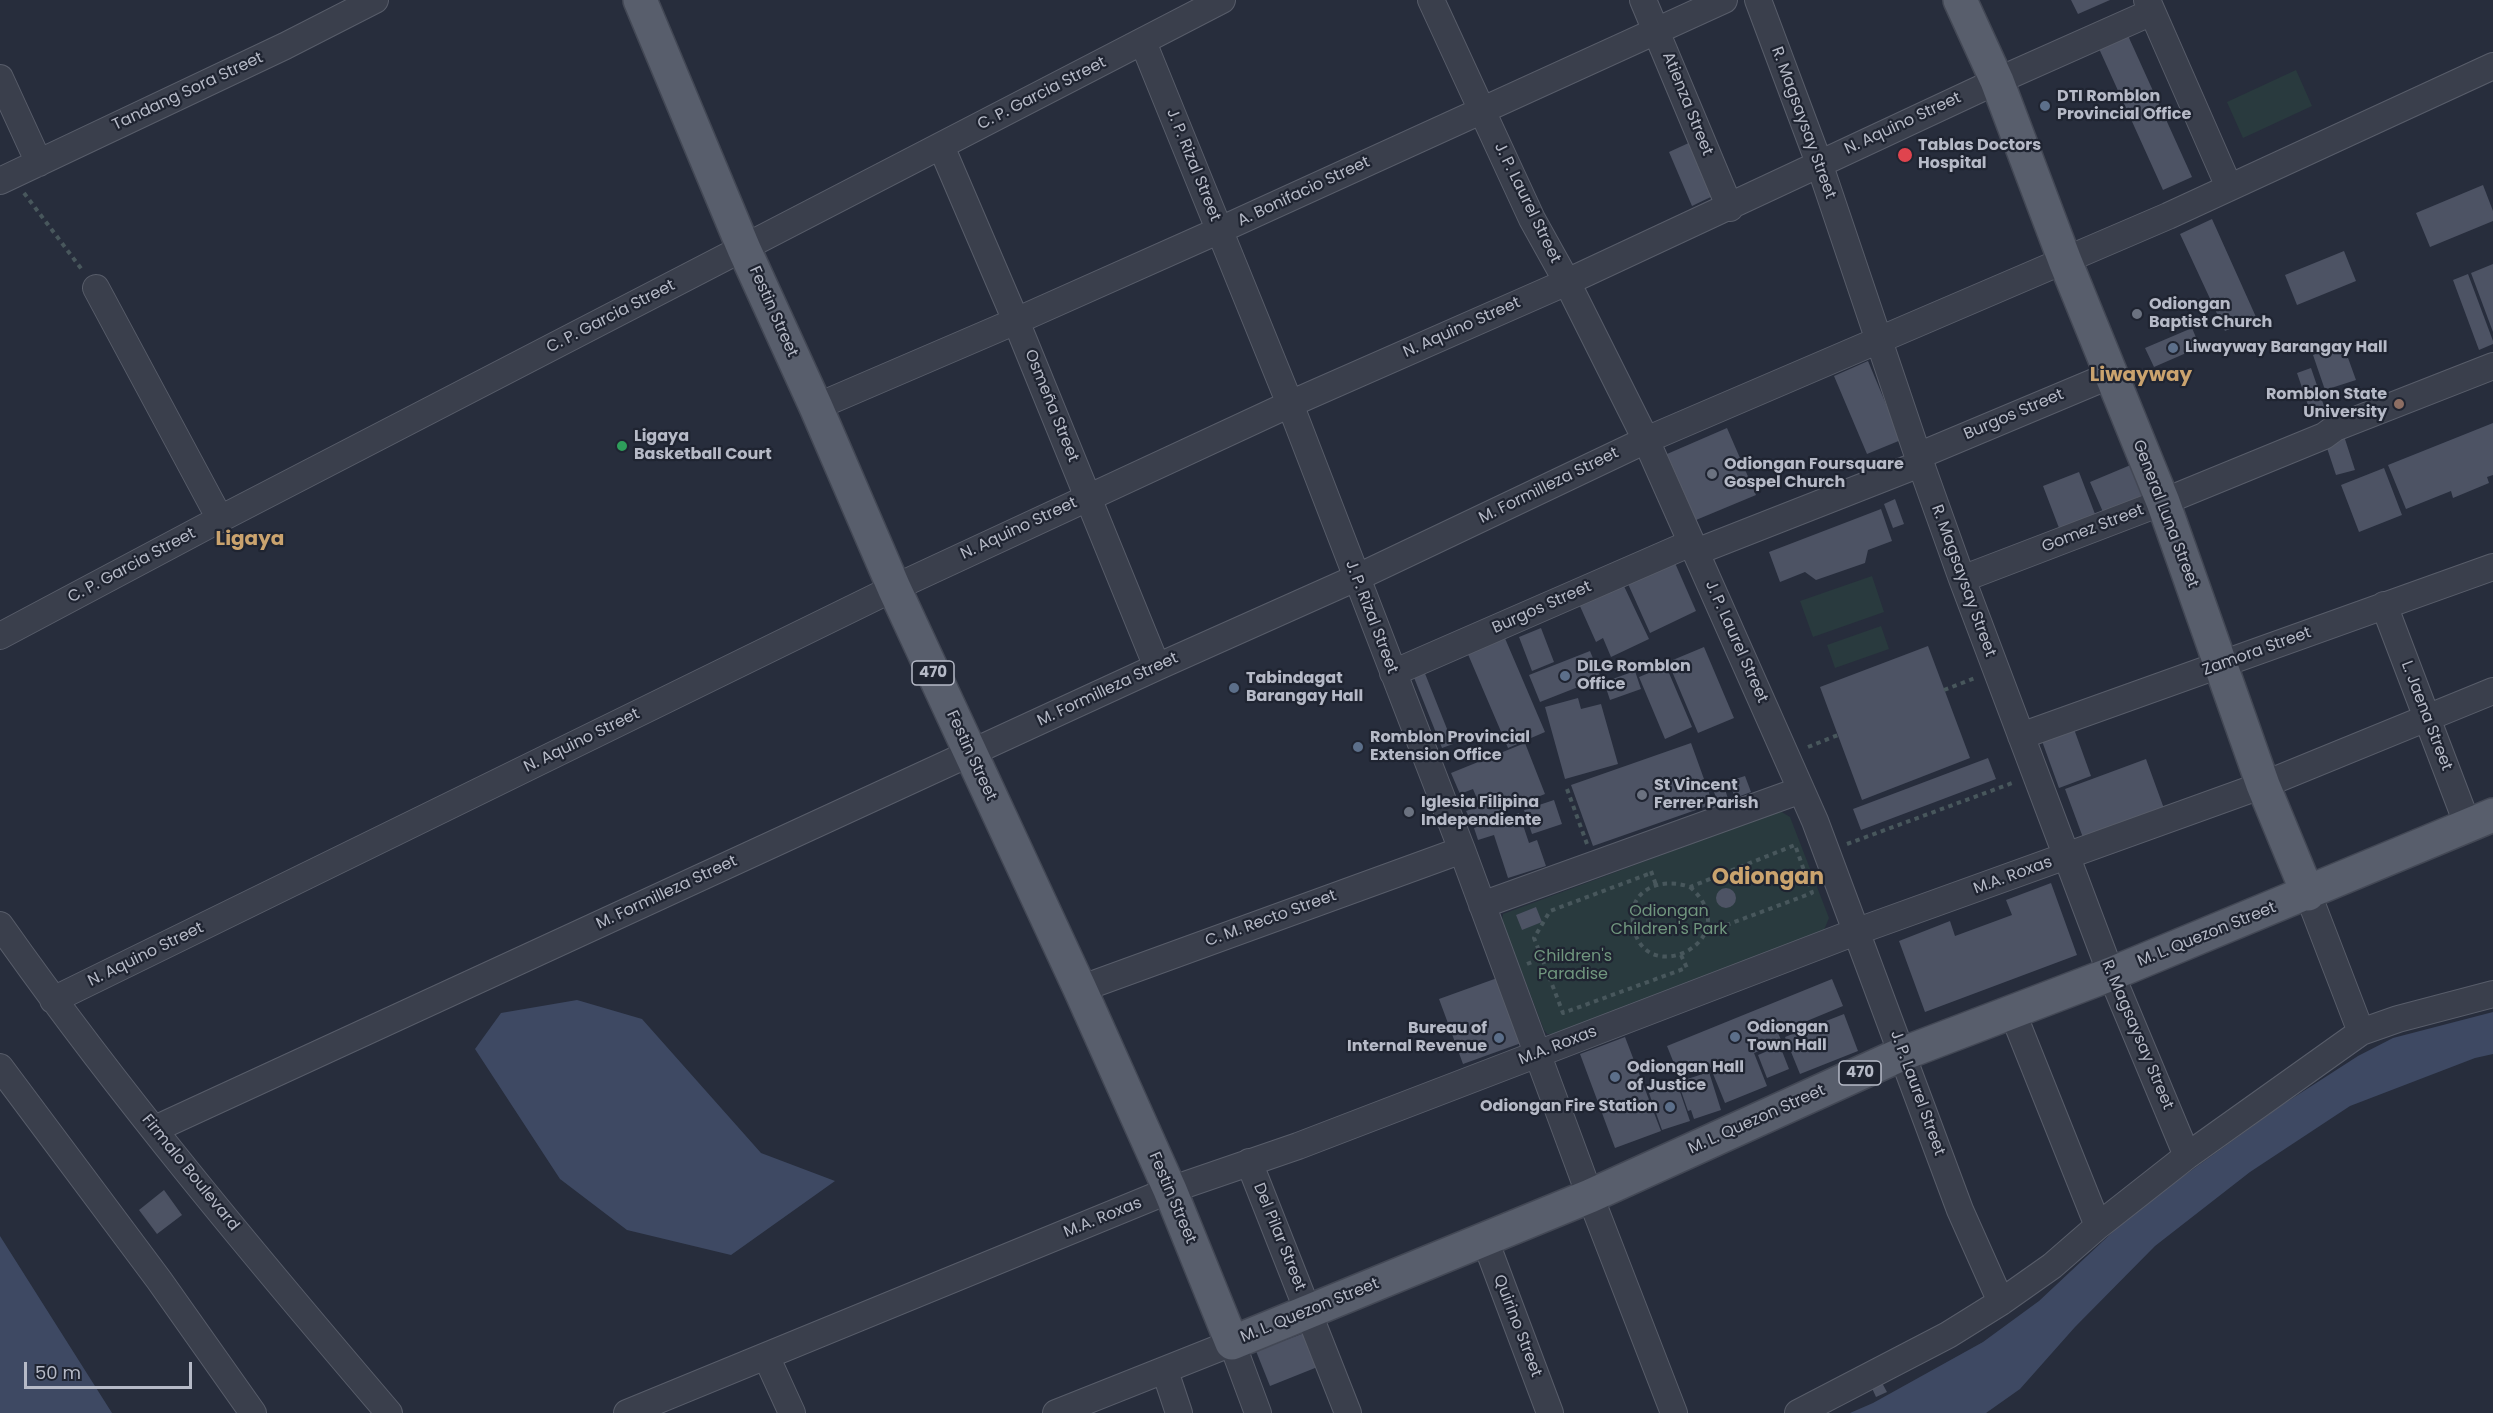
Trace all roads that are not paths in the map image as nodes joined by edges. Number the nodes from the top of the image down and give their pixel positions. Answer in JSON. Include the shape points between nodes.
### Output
{"nodes":[{"id":1,"x":375,"y":0,"type":"edge"},
{"id":2,"x":640,"y":0,"type":"edge"},
{"id":3,"x":1222,"y":0,"type":"edge"},
{"id":4,"x":1431,"y":0,"type":"edge"},
{"id":5,"x":1643,"y":0,"type":"edge"},
{"id":6,"x":1724,"y":0,"type":"edge"},
{"id":7,"x":1758,"y":0,"type":"edge"},
{"id":8,"x":1960,"y":0,"type":"edge"},
{"id":9,"x":2150,"y":6,"type":"edge"},
{"id":10,"x":1656,"y":29,"type":"junction"},
{"id":11,"x":1143,"y":42,"type":"junction"},
{"id":12,"x":2493,"y":66,"type":"edge"},
{"id":13,"x":0,"y":78,"type":"edge"},
{"id":14,"x":1997,"y":81,"type":"junction"},
{"id":15,"x":1482,"y":111,"type":"junction"},
{"id":16,"x":941,"y":146,"type":"junction"},
{"id":17,"x":39,"y":163,"type":"junction"},
{"id":18,"x":1819,"y":164,"type":"junction"},
{"id":19,"x":5,"y":178,"type":"edge"},
{"id":20,"x":2229,"y":187,"type":"junction"},
{"id":21,"x":1730,"y":208,"type":"junction"},
{"id":22,"x":1220,"y":230,"type":"junction"},
{"id":23,"x":744,"y":249,"type":"junction"},
{"id":24,"x":2066,"y":261,"type":"junction"},
{"id":25,"x":1567,"y":282,"type":"junction"},
{"id":26,"x":96,"y":288,"type":"road end"},
{"id":27,"x":1016,"y":321,"type":"junction"},
{"id":28,"x":1878,"y":338,"type":"junction"},
{"id":29,"x":2493,"y":366,"type":"edge"},
{"id":30,"x":2111,"y":375,"type":"junction"},
{"id":31,"x":1290,"y":404,"type":"junction"},
{"id":32,"x":816,"y":407,"type":"junction"},
{"id":33,"x":1646,"y":440,"type":"junction"},
{"id":34,"x":1919,"y":460,"type":"junction"},
{"id":35,"x":1089,"y":496,"type":"junction"},
{"id":36,"x":2163,"y":502,"type":"junction"},
{"id":37,"x":220,"y":519,"type":"junction"},
{"id":38,"x":1694,"y":548,"type":"junction"},
{"id":39,"x":2493,"y":567,"type":"edge"},
{"id":40,"x":1356,"y":578,"type":"junction"},
{"id":41,"x":1962,"y":579,"type":"junction"},
{"id":42,"x":894,"y":588,"type":"junction"},
{"id":43,"x":2384,"y":605,"type":"junction"},
{"id":44,"x":0,"y":636,"type":"edge"},
{"id":45,"x":2220,"y":666,"type":"junction"},
{"id":46,"x":1157,"y":667,"type":"junction"},
{"id":47,"x":1393,"y":673,"type":"junction"},
{"id":48,"x":2493,"y":691,"type":"edge"},
{"id":49,"x":2427,"y":718,"type":"junction"},
{"id":50,"x":2021,"y":736,"type":"junction"},
{"id":51,"x":970,"y":753,"type":"junction"},
{"id":52,"x":2263,"y":785,"type":"junction"},
{"id":53,"x":1802,"y":790,"type":"junction"},
{"id":54,"x":2481,"y":820,"type":"edge"},
{"id":55,"x":1462,"y":850,"type":"junction"},
{"id":56,"x":2067,"y":856,"type":"junction"},
{"id":57,"x":2308,"y":894,"type":"junction"},
{"id":58,"x":1482,"y":905,"type":"junction"},
{"id":59,"x":0,"y":925,"type":"edge"},
{"id":60,"x":1858,"y":931,"type":"junction"},
{"id":61,"x":2111,"y":974,"type":"junction"},
{"id":62,"x":1080,"y":989,"type":"junction"},
{"id":63,"x":2493,"y":994,"type":"edge"},
{"id":64,"x":53,"y":1000,"type":"junction"},
{"id":65,"x":2013,"y":1011,"type":"junction"},
{"id":66,"x":2361,"y":1032,"type":"junction"},
{"id":67,"x":1538,"y":1052,"type":"junction"},
{"id":68,"x":1902,"y":1054,"type":"junction"},
{"id":69,"x":0,"y":1067,"type":"edge"},
{"id":70,"x":155,"y":1129,"type":"junction"},
{"id":71,"x":2187,"y":1156,"type":"junction"},
{"id":72,"x":1249,"y":1162,"type":"junction"},
{"id":73,"x":1170,"y":1190,"type":"junction"},
{"id":74,"x":1590,"y":1196,"type":"junction"},
{"id":75,"x":2098,"y":1226,"type":"junction"},
{"id":76,"x":1485,"y":1240,"type":"junction"},
{"id":77,"x":2001,"y":1302,"type":"junction"},
{"id":78,"x":1308,"y":1311,"type":"junction"},
{"id":79,"x":1232,"y":1343,"type":"junction"},
{"id":80,"x":766,"y":1356,"type":"junction"},
{"id":81,"x":1165,"y":1371,"type":"junction"},
{"id":82,"x":253,"y":1413,"type":"edge"},
{"id":83,"x":389,"y":1413,"type":"edge"},
{"id":84,"x":627,"y":1413,"type":"edge"},
{"id":85,"x":792,"y":1413,"type":"edge"},
{"id":86,"x":1056,"y":1413,"type":"edge"},
{"id":87,"x":1179,"y":1413,"type":"edge"},
{"id":88,"x":1258,"y":1413,"type":"edge"},
{"id":89,"x":1348,"y":1413,"type":"edge"},
{"id":90,"x":1550,"y":1413,"type":"edge"},
{"id":91,"x":1674,"y":1413,"type":"edge"},
{"id":92,"x":1798,"y":1413,"type":"edge"}],
"edges":[{"from":1,"to":17,"type":"street","name":"Tandang Sora Street"},
{"from":2,"to":23,"type":"main road","name":"Festin Street","number":"470"},
{"from":3,"to":11,"type":"street","name":"C. P. Garcia Street"},
{"from":4,"to":15,"type":"street","name":"J. P. Laurel Street"},
{"from":5,"to":10,"type":"street","name":"Atienza Street"},
{"from":6,"to":10,"type":"street","name":"A. Bonifacio Street"},
{"from":7,"to":18,"type":"street","name":"R. Magsaysay Street"},
{"from":8,"to":14,"type":"main road","name":"General Luna Street"},
{"from":9,"to":14,"type":"street","name":"N. Aquino Street"},
{"from":9,"to":20,"type":"street"},
{"from":10,"to":15,"type":"street","name":"A. Bonifacio Street"},
{"from":10,"to":21,"type":"street","name":"Atienza Street"},
{"from":11,"to":16,"type":"street","name":"C. P. Garcia Street"},
{"from":11,"to":22,"type":"street","name":"J. P. Rizal Street"},
{"from":12,"to":20,"type":"street","name":"M. Formilleza Street"},
{"from":13,"to":17,"type":"street"},
{"from":14,"to":18,"type":"street","name":"N. Aquino Street"},
{"from":14,"to":24,"type":"main road","name":"General Luna Street"},
{"from":15,"to":22,"type":"street","name":"A. Bonifacio Street"},
{"from":15,"to":25,"type":"street","name":"J. P. Laurel Street","via":[[1532,219]]},
{"from":16,"to":23,"type":"street","name":"C. P. Garcia Street"},
{"from":16,"to":27,"type":"street","name":"Osmeña Street"},
{"from":17,"to":19,"type":"street","name":"Tandang Sora Street"},
{"from":18,"to":21,"type":"street","name":"N. Aquino Street"},
{"from":18,"to":28,"type":"street","name":"R. Magsaysay Street"},
{"from":20,"to":24,"type":"street","name":"M. Formilleza Street"},
{"from":21,"to":25,"type":"street","name":"N. Aquino Street"},
{"from":22,"to":27,"type":"street","name":"A. Bonifacio Street"},
{"from":22,"to":31,"type":"street","name":"J. P. Rizal Street"},
{"from":23,"to":32,"type":"main road","name":"Festin Street","number":"470"},
{"from":23,"to":37,"type":"street","name":"C. P. Garcia Street"},
{"from":24,"to":28,"type":"street","name":"M. Formilleza Street"},
{"from":24,"to":30,"type":"main road","name":"General Luna Street"},
{"from":25,"to":31,"type":"street","name":"N. Aquino Street"},
{"from":25,"to":33,"type":"street","name":"J. P. Laurel Street"},
{"from":26,"to":37,"type":"street"},
{"from":27,"to":32,"type":"street","name":"A. Bonifacio Street"},
{"from":27,"to":35,"type":"street","name":"Osmeña Street"},
{"from":28,"to":33,"type":"street","name":"M. Formilleza Street"},
{"from":28,"to":34,"type":"street","name":"R. Magsaysay Street"},
{"from":29,"to":36,"type":"street","name":"Gomez Street"},
{"from":30,"to":34,"type":"street","name":"Burgos Street"},
{"from":30,"to":36,"type":"main road","name":"General Luna Street"},
{"from":31,"to":35,"type":"street","name":"N. Aquino Street"},
{"from":31,"to":40,"type":"street","name":"J. P. Rizal Street"},
{"from":32,"to":42,"type":"main road","name":"Festin Street","number":"470"},
{"from":33,"to":38,"type":"street","name":"J. P. Laurel Street"},
{"from":33,"to":40,"type":"street","name":"M. Formilleza Street"},
{"from":34,"to":38,"type":"street","name":"Burgos Street"},
{"from":34,"to":41,"type":"street","name":"R. Magsaysay Street"},
{"from":35,"to":42,"type":"street","name":"N. Aquino Street"},
{"from":35,"to":46,"type":"street","name":"Osmeña Street"},
{"from":36,"to":41,"type":"street","name":"Gomez Street"},
{"from":36,"to":45,"type":"main road","name":"General Luna Street"},
{"from":37,"to":44,"type":"street","name":"C. P. Garcia Street"},
{"from":38,"to":47,"type":"street","name":"Burgos Street"},
{"from":38,"to":53,"type":"street","name":"J. P. Laurel Street"},
{"from":39,"to":43,"type":"street","name":"Zamora Street"},
{"from":40,"to":46,"type":"street","name":"M. Formilleza Street"},
{"from":40,"to":47,"type":"street","name":"J. P. Rizal Street"},
{"from":41,"to":50,"type":"street","name":"R. Magsaysay Street"},
{"from":42,"to":51,"type":"main road","name":"Festin Street","number":"470"},
{"from":42,"to":64,"type":"street","name":"N. Aquino Street"},
{"from":43,"to":45,"type":"street","name":"Zamora Street"},
{"from":43,"to":49,"type":"street","name":"L. Jaena Street"},
{"from":45,"to":50,"type":"street","name":"Zamora Street"},
{"from":45,"to":52,"type":"main road","name":"General Luna Street"},
{"from":46,"to":51,"type":"street","name":"M. Formilleza Street"},
{"from":47,"to":55,"type":"street","name":"J. P. Rizal Street"},
{"from":48,"to":49,"type":"street","name":"M.A. Roxas"},
{"from":49,"to":52,"type":"street","name":"M.A. Roxas"},
{"from":49,"to":54,"type":"street","name":"L. Jaena Street"},
{"from":50,"to":56,"type":"street","name":"R. Magsaysay Street"},
{"from":51,"to":62,"type":"main road","name":"Festin Street","number":"470"},
{"from":51,"to":70,"type":"street","name":"M. Formilleza Street"},
{"from":52,"to":56,"type":"street","name":"M.A. Roxas"},
{"from":52,"to":57,"type":"main road","name":"General Luna Street"},
{"from":53,"to":58,"type":"street"},
{"from":53,"to":60,"type":"street","name":"J. P. Laurel Street"},
{"from":54,"to":57,"type":"main road","name":"M. L. Quezon Street","number":"470"},
{"from":55,"to":58,"type":"street","name":"J. P. Rizal Street"},
{"from":55,"to":62,"type":"street","name":"C. M. Recto Street"},
{"from":56,"to":60,"type":"street","name":"M.A. Roxas"},
{"from":56,"to":61,"type":"street","name":"R. Magsaysay Street"},
{"from":57,"to":61,"type":"main road","name":"M. L. Quezon Street","number":"470"},
{"from":57,"to":66,"type":"street","name":"General Luna Street"},
{"from":58,"to":67,"type":"street","name":"J. P. Rizal Street"},
{"from":59,"to":64,"type":"street","name":"Firmalo Boulevard"},
{"from":60,"to":67,"type":"street","name":"M.A. Roxas"},
{"from":60,"to":68,"type":"street","name":"J. P. Laurel Street"},
{"from":61,"to":65,"type":"main road","name":"M. L. Quezon Street","number":"470"},
{"from":61,"to":71,"type":"street","name":"R. Magsaysay Street"},
{"from":62,"to":73,"type":"main road","name":"Festin Street","number":"470"},
{"from":63,"to":66,"type":"street"},
{"from":64,"to":70,"type":"street","name":"Firmalo Boulevard"},
{"from":65,"to":68,"type":"main road","name":"M. L. Quezon Street","number":"470"},
{"from":65,"to":75,"type":"street"},
{"from":66,"to":71,"type":"street"},
{"from":67,"to":72,"type":"street","name":"M.A. Roxas"},
{"from":67,"to":74,"type":"street","name":"J. P. Rizal Street"},
{"from":68,"to":74,"type":"main road","name":"M. L. Quezon Street","number":"470"},
{"from":68,"to":77,"type":"street","name":"J. P. Laurel Street","via":[[1960,1210]]},
{"from":69,"to":82,"type":"street"},
{"from":70,"to":83,"type":"street","name":"Firmalo Boulevard"},
{"from":71,"to":75,"type":"street"},
{"from":72,"to":73,"type":"street","name":"M.A. Roxas"},
{"from":72,"to":78,"type":"street","name":"Del Pilar Street"},
{"from":73,"to":79,"type":"main road","name":"Festin Street","number":"470"},
{"from":73,"to":80,"type":"street","name":"M.A. Roxas"},
{"from":74,"to":76,"type":"main road","name":"M. L. Quezon Street","number":"470"},
{"from":74,"to":91,"type":"street","name":"J. P. Rizal Street"},
{"from":75,"to":77,"type":"street","via":[[2052,1266]]},
{"from":76,"to":78,"type":"main road","name":"M. L. Quezon Street","number":"470"},
{"from":76,"to":90,"type":"street","name":"Quirino Street"},
{"from":77,"to":92,"type":"street","via":[[1948,1335]]},
{"from":78,"to":79,"type":"main road","name":"M. L. Quezon Street","number":"470"},
{"from":78,"to":89,"type":"street","name":"Del Pilar Street"},
{"from":79,"to":81,"type":"street","name":"M. L. Quezon Street"},
{"from":79,"to":88,"type":"street","name":"Festin Street"},
{"from":80,"to":84,"type":"street","name":"M.A. Roxas"},
{"from":80,"to":85,"type":"street"},
{"from":81,"to":86,"type":"street","name":"M. L. Quezon Street"},
{"from":81,"to":87,"type":"street"}]}
